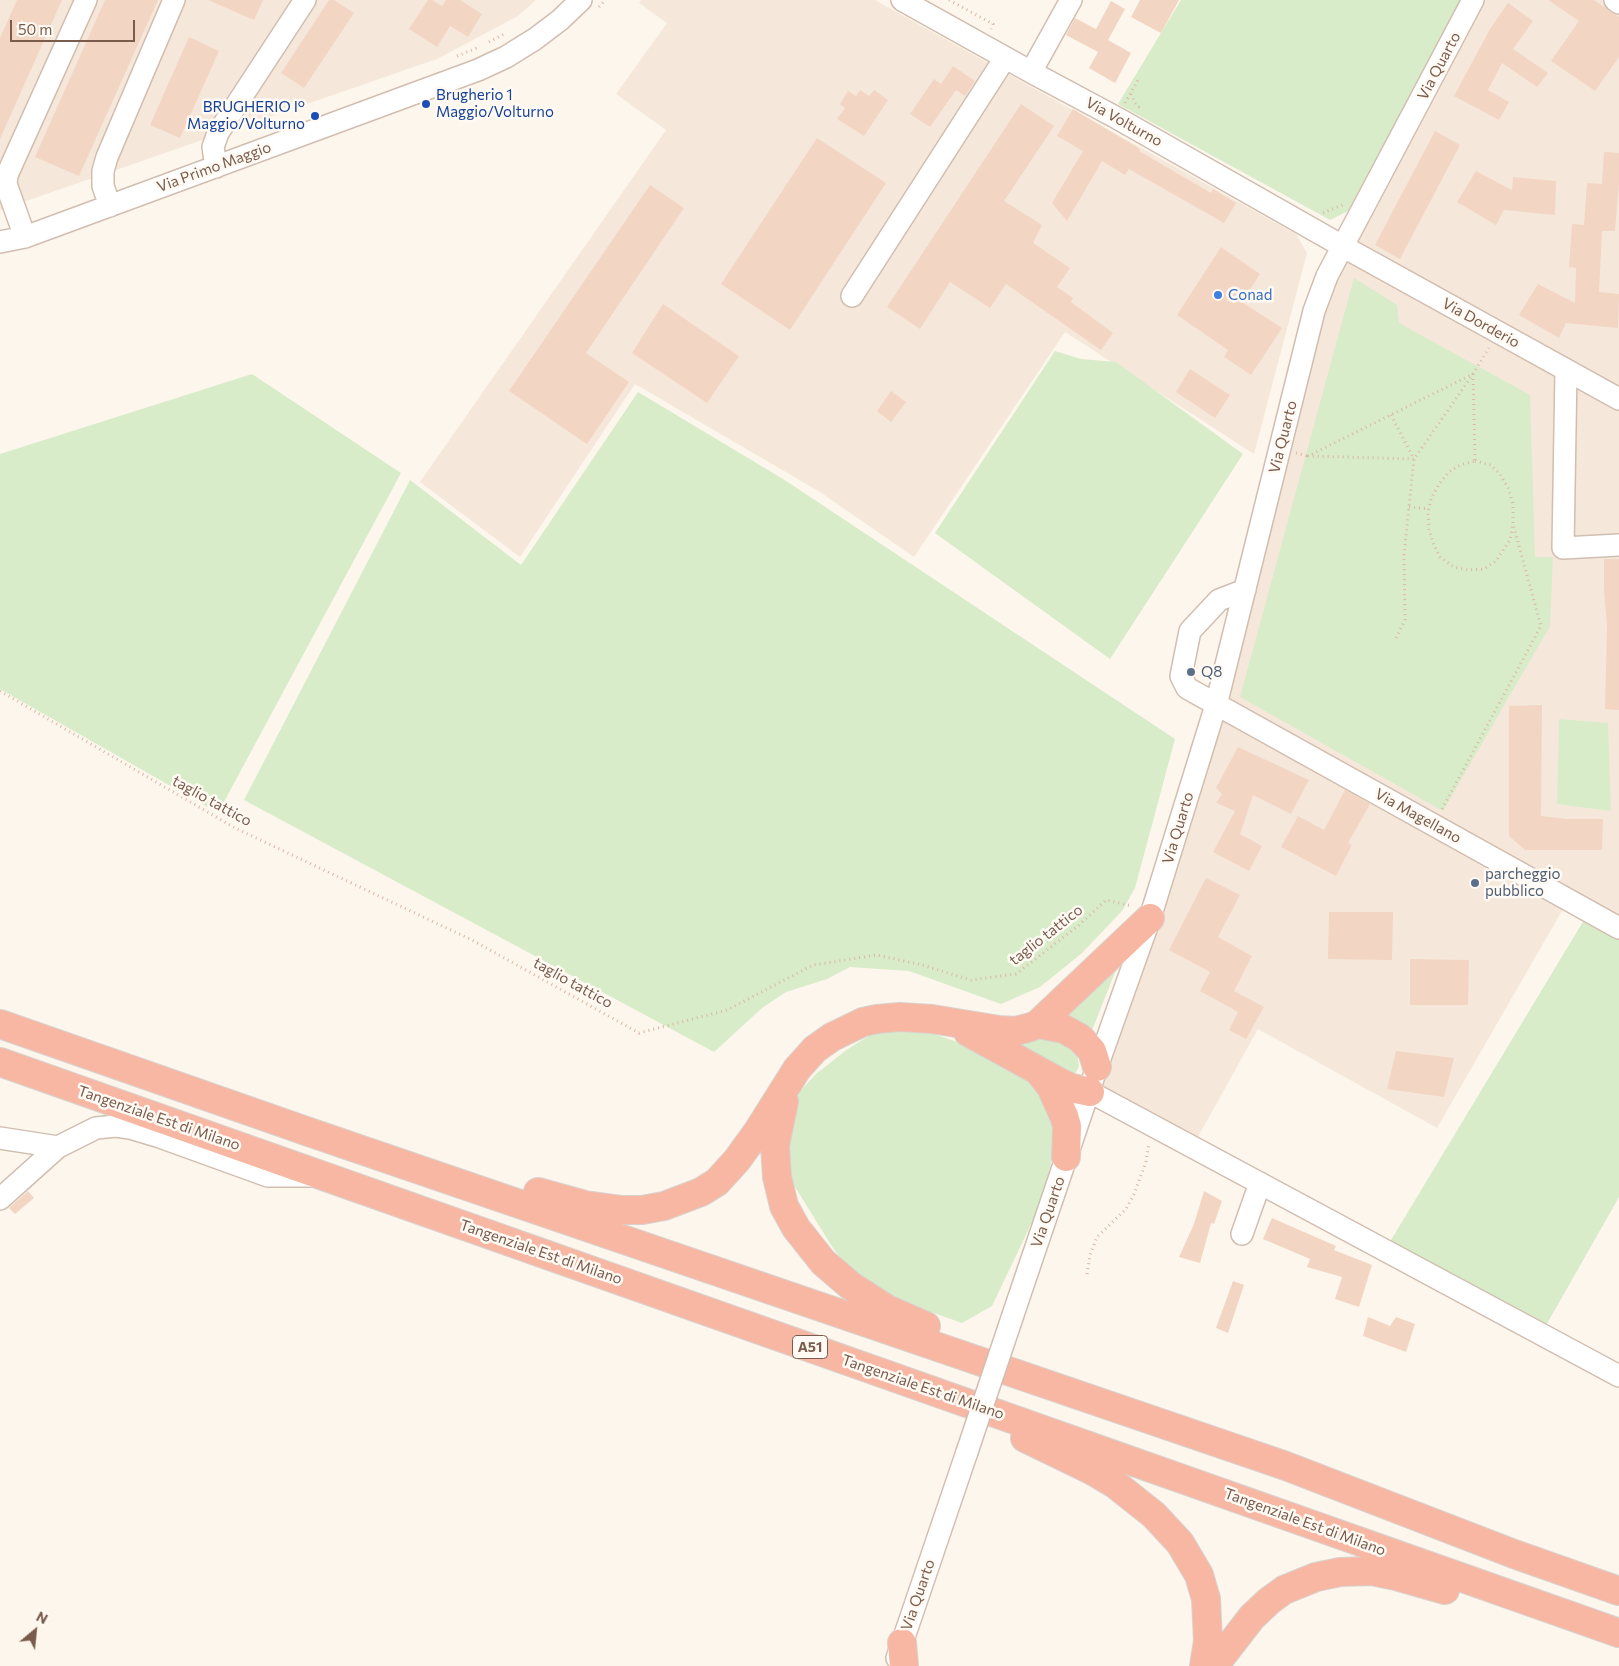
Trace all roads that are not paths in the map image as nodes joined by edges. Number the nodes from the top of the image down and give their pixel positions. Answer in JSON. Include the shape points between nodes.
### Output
{"nodes":[{"id":1,"x":86,"y":0,"type":"edge"},
{"id":2,"x":174,"y":0,"type":"edge"},
{"id":3,"x":305,"y":0,"type":"edge"},
{"id":4,"x":581,"y":0,"type":"edge"},
{"id":5,"x":902,"y":0,"type":"edge"},
{"id":6,"x":1071,"y":0,"type":"edge"},
{"id":7,"x":1474,"y":0,"type":"edge"},
{"id":8,"x":1615,"y":0,"type":"edge"},
{"id":9,"x":1619,"y":3,"type":"edge"},
{"id":10,"x":1005,"y":58,"type":"junction"},
{"id":11,"x":1030,"y":72,"type":"junction"},
{"id":12,"x":216,"y":167,"type":"junction"},
{"id":13,"x":110,"y":206,"type":"junction"},
{"id":14,"x":25,"y":237,"type":"junction"},
{"id":15,"x":0,"y":242,"type":"edge"},
{"id":16,"x":1344,"y":247,"type":"junction"},
{"id":17,"x":852,"y":296,"type":"dead end"},
{"id":18,"x":1566,"y":370,"type":"junction"},
{"id":19,"x":1619,"y":399,"type":"edge"},
{"id":20,"x":1619,"y":545,"type":"edge"},
{"id":21,"x":1245,"y":590,"type":"junction"},
{"id":22,"x":1216,"y":705,"type":"junction"},
{"id":23,"x":1152,"y":913,"type":"junction"},
{"id":24,"x":1619,"y":928,"type":"edge"},
{"id":25,"x":946,"y":1021,"type":"junction"},
{"id":26,"x":0,"y":1024,"type":"edge"},
{"id":27,"x":1038,"y":1024,"type":"junction"},
{"id":28,"x":0,"y":1062,"type":"edge"},
{"id":29,"x":1097,"y":1066,"type":"junction"},
{"id":30,"x":1035,"y":1068,"type":"junction"},
{"id":31,"x":793,"y":1075,"type":"junction"},
{"id":32,"x":1090,"y":1092,"type":"junction"},
{"id":33,"x":306,"y":1131,"type":"junction"},
{"id":34,"x":0,"y":1138,"type":"edge"},
{"id":35,"x":58,"y":1147,"type":"junction"},
{"id":36,"x":1066,"y":1157,"type":"junction"},
{"id":37,"x":328,"y":1176,"type":"junction"},
{"id":38,"x":1260,"y":1183,"type":"junction"},
{"id":39,"x":0,"y":1199,"type":"edge"},
{"id":40,"x":1242,"y":1234,"type":"dead end"},
{"id":41,"x":1619,"y":1376,"type":"edge"},
{"id":42,"x":949,"y":1396,"type":"junction"},
{"id":43,"x":1286,"y":1466,"type":"junction"},
{"id":44,"x":1619,"y":1591,"type":"edge"},
{"id":45,"x":1619,"y":1634,"type":"edge"},
{"id":46,"x":900,"y":1658,"type":"edge"},
{"id":47,"x":1204,"y":1666,"type":"edge"},
{"id":48,"x":1214,"y":1666,"type":"edge"}],
"edges":[{"from":1,"to":14,"type":"street","via":[[6,174],[6,184]]},
{"from":2,"to":13,"type":"street","via":[[107,157],[103,186]]},
{"from":3,"to":12,"type":"street","via":[[218,133],[213,147]]},
{"from":4,"to":12,"type":"street","name":"Via Primo Maggio","via":[[535,39],[478,70]]},
{"from":5,"to":10,"type":"street","name":"Via Volturno"},
{"from":6,"to":11,"type":"street"},
{"from":7,"to":16,"type":"street","name":"Via Quarto"},
{"from":8,"to":9,"type":"street"},
{"from":10,"to":11,"type":"street","name":"Via Volturno"},
{"from":10,"to":17,"type":"street"},
{"from":11,"to":16,"type":"street","name":"Via Volturno","via":[[1118,118]]},
{"from":12,"to":13,"type":"street","name":"Via Primo Maggio"},
{"from":13,"to":14,"type":"street","name":"Via Primo Maggio"},
{"from":14,"to":15,"type":"street","name":"Via Primo Maggio"},
{"from":16,"to":18,"type":"street","name":"Via Dorderio"},
{"from":16,"to":21,"type":"street","name":"Via Quarto","via":[[1327,276],[1314,311]]},
{"from":18,"to":19,"type":"street","name":"Via Dorderio"},
{"from":18,"to":20,"type":"street","via":[[1563,548]]},
{"from":21,"to":22,"type":"street","name":"Via Quarto"},
{"from":21,"to":22,"type":"street","name":"Via Magellano","via":[[1220,600],[1190,631],[1181,676],[1187,688]]},
{"from":22,"to":23,"type":"street","name":"Via Quarto"},
{"from":22,"to":24,"type":"street","name":"Via Magellano"},
{"from":23,"to":27,"type":"highway"},
{"from":23,"to":29,"type":"street","name":"Via Quarto"},
{"from":25,"to":27,"type":"highway","via":[[1011,1031]]},
{"from":25,"to":30,"type":"highway"},
{"from":25,"to":31,"type":"highway","via":[[900,1017],[856,1024],[820,1045]]},
{"from":26,"to":33,"type":"highway"},
{"from":27,"to":29,"type":"highway","via":[[1064,1029],[1080,1038],[1092,1051]]},
{"from":28,"to":37,"type":"highway","name":"Tangenziale Est di Milano","number":"A51"},
{"from":29,"to":32,"type":"street","name":"Via Quarto"},
{"from":30,"to":32,"type":"highway","via":[[1059,1082]]},
{"from":30,"to":36,"type":"highway","via":[[1051,1087],[1064,1116]]},
{"from":31,"to":33,"type":"highway","via":[[737,1160],[717,1182],[681,1201],[642,1210],[610,1210],[585,1205],[449,1164]]},
{"from":31,"to":43,"type":"highway","via":[[776,1139],[779,1192],[800,1233],[823,1262],[851,1286],[914,1322],[1099,1390]]},
{"from":32,"to":36,"type":"street","name":"Via Quarto"},
{"from":32,"to":38,"type":"street"},
{"from":33,"to":43,"type":"highway"},
{"from":34,"to":35,"type":"street"},
{"from":35,"to":37,"type":"street","via":[[96,1128],[116,1126],[160,1137],[268,1176]]},
{"from":35,"to":39,"type":"street"},
{"from":36,"to":46,"type":"street","name":"Via Quarto","bridge":true},
{"from":37,"to":42,"type":"highway","name":"Tangenziale Est di Milano","number":"A51"},
{"from":38,"to":40,"type":"street"},
{"from":38,"to":41,"type":"street"},
{"from":42,"to":45,"type":"highway","name":"Tangenziale Est di Milano","number":"A51"},
{"from":42,"to":47,"type":"highway","via":[[1034,1444],[1109,1480],[1168,1529],[1190,1557],[1204,1591],[1208,1626]]},
{"from":43,"to":44,"type":"highway"},
{"from":45,"to":48,"type":"highway","via":[[1546,1620],[1396,1576],[1350,1571],[1316,1577],[1278,1594],[1252,1617]]}]}
